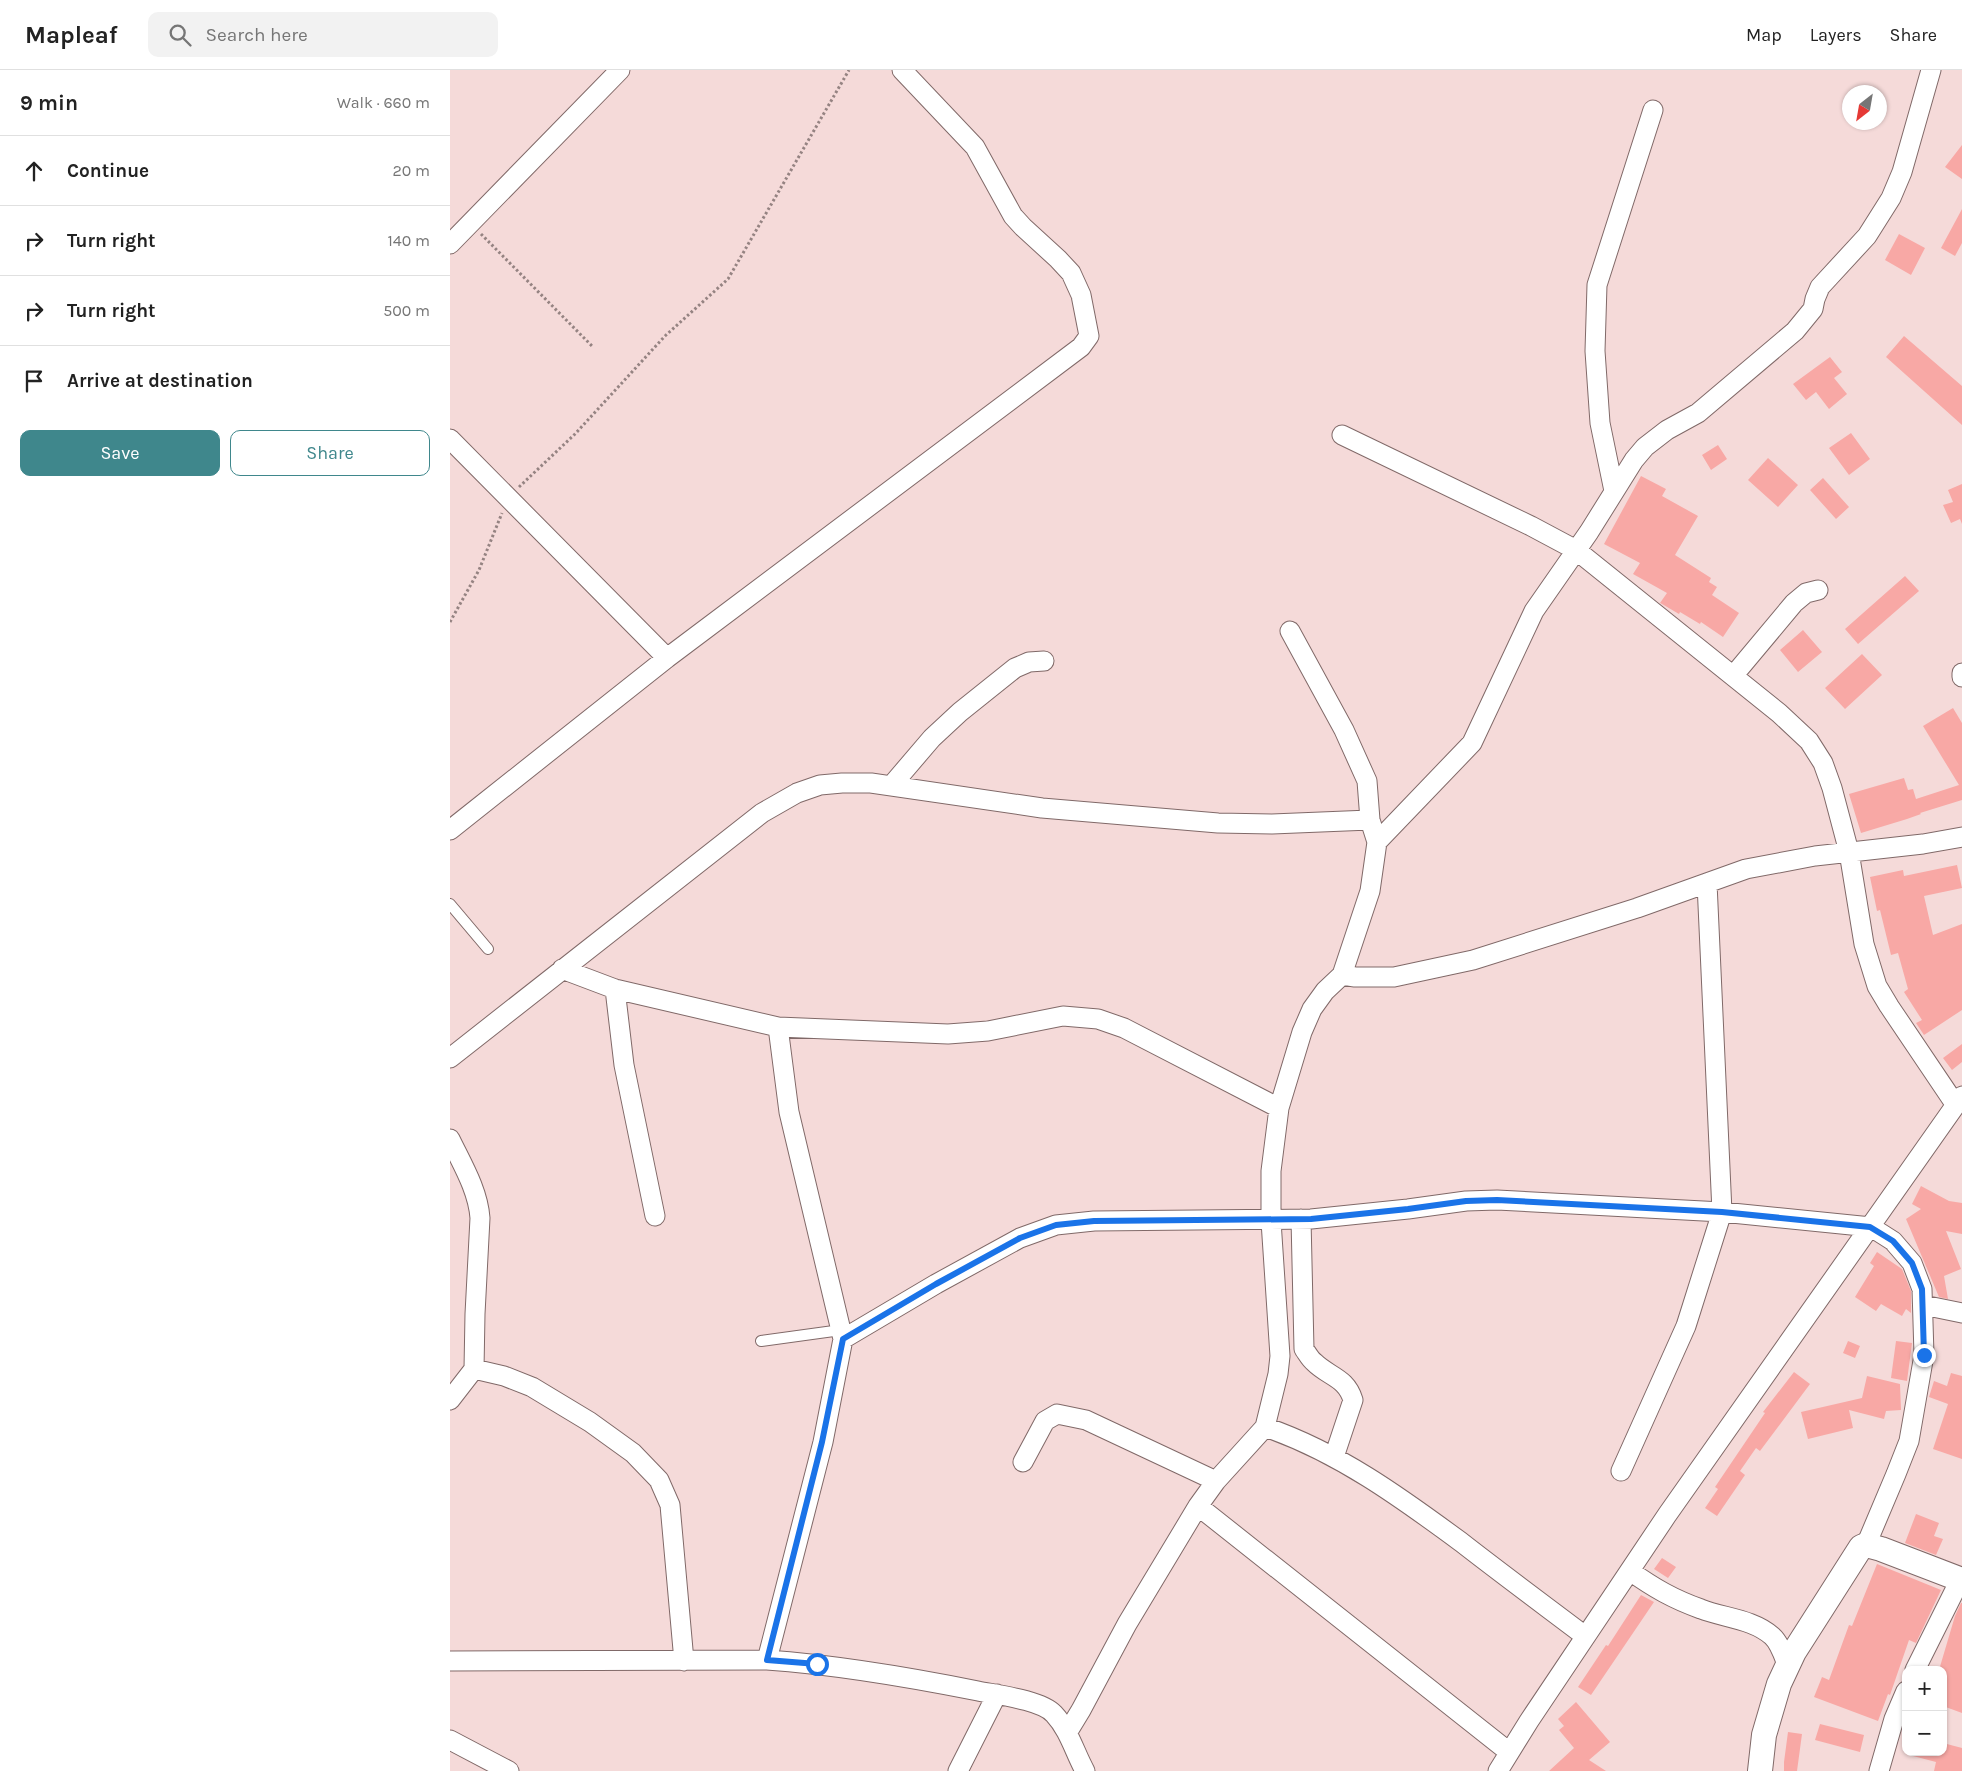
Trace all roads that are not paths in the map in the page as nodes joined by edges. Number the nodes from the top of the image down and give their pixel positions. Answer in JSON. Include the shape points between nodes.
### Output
{"nodes":[{"id":1,"x":620,"y":70,"type":"edge"},
{"id":2,"x":902,"y":70,"type":"edge"},
{"id":3,"x":1931,"y":70,"type":"edge"},
{"id":4,"x":1652,"y":110,"type":"dead end"},
{"id":5,"x":450,"y":244,"type":"edge"},
{"id":6,"x":1342,"y":435,"type":"dead end"},
{"id":7,"x":452,"y":445,"type":"edge"},
{"id":8,"x":1614,"y":491,"type":"junction"},
{"id":9,"x":1576,"y":550,"type":"junction"},
{"id":10,"x":1818,"y":590,"type":"dead end"},
{"id":11,"x":1290,"y":632,"type":"dead end"},
{"id":12,"x":667,"y":658,"type":"junction"},
{"id":13,"x":1044,"y":661,"type":"dead end"},
{"id":14,"x":1733,"y":676,"type":"junction"},
{"id":15,"x":891,"y":786,"type":"junction"},
{"id":16,"x":1370,"y":820,"type":"junction"},
{"id":17,"x":451,"y":827,"type":"edge"},
{"id":18,"x":1962,"y":837,"type":"edge"},
{"id":19,"x":1377,"y":842,"type":"junction"},
{"id":20,"x":1849,"y":852,"type":"junction"},
{"id":21,"x":1707,"y":883,"type":"junction"},
{"id":22,"x":450,"y":904,"type":"edge"},
{"id":23,"x":488,"y":949,"type":"dead end"},
{"id":24,"x":562,"y":969,"type":"junction"},
{"id":25,"x":1342,"y":974,"type":"junction"},
{"id":26,"x":615,"y":989,"type":"junction"},
{"id":27,"x":778,"y":1027,"type":"junction"},
{"id":28,"x":450,"y":1058,"type":"edge"},
{"id":29,"x":1958,"y":1100,"type":"edge"},
{"id":30,"x":1279,"y":1108,"type":"junction"},
{"id":31,"x":450,"y":1139,"type":"edge"},
{"id":32,"x":1722,"y":1212,"type":"junction"},
{"id":33,"x":655,"y":1216,"type":"dead end"},
{"id":34,"x":1301,"y":1219,"type":"junction"},
{"id":35,"x":1271,"y":1220,"type":"junction"},
{"id":36,"x":1870,"y":1227,"type":"junction"},
{"id":37,"x":1923,"y":1306,"type":"junction"},
{"id":38,"x":1962,"y":1313,"type":"edge"},
{"id":39,"x":842,"y":1334,"type":"junction"},
{"id":40,"x":761,"y":1341,"type":"dead end"},
{"id":41,"x":474,"y":1369,"type":"junction"},
{"id":42,"x":450,"y":1400,"type":"edge"},
{"id":43,"x":1265,"y":1427,"type":"junction"},
{"id":44,"x":1334,"y":1457,"type":"junction"},
{"id":45,"x":1024,"y":1462,"type":"dead end"},
{"id":46,"x":1622,"y":1471,"type":"dead end"},
{"id":47,"x":1216,"y":1481,"type":"junction"},
{"id":48,"x":1198,"y":1506,"type":"junction"},
{"id":49,"x":1866,"y":1545,"type":"junction"},
{"id":50,"x":1630,"y":1571,"type":"junction"},
{"id":51,"x":1961,"y":1580,"type":"edge"},
{"id":52,"x":1585,"y":1636,"type":"junction"},
{"id":53,"x":450,"y":1660,"type":"edge"},
{"id":54,"x":767,"y":1660,"type":"junction"},
{"id":55,"x":684,"y":1661,"type":"junction"},
{"id":56,"x":1917,"y":1666,"type":"edge"},
{"id":57,"x":1788,"y":1667,"type":"junction"},
{"id":58,"x":997,"y":1694,"type":"junction"},
{"id":59,"x":1902,"y":1700,"type":"edge"},
{"id":60,"x":1067,"y":1733,"type":"junction"},
{"id":61,"x":450,"y":1740,"type":"edge"},
{"id":62,"x":1509,"y":1752,"type":"junction"},
{"id":63,"x":509,"y":1771,"type":"edge"},
{"id":64,"x":958,"y":1771,"type":"edge"},
{"id":65,"x":1085,"y":1771,"type":"edge"},
{"id":66,"x":1498,"y":1771,"type":"edge"},
{"id":67,"x":1760,"y":1771,"type":"edge"},
{"id":68,"x":1879,"y":1771,"type":"edge"}],
"edges":[{"from":1,"to":5,"type":"street"},
{"from":2,"to":12,"type":"street","via":[[975,147],[1013,216],[1071,274],[1081,295],[1089,336],[1081,347]]},
{"from":3,"to":8,"type":"street","via":[[1902,172],[1891,198],[1866,236],[1820,288],[1809,316],[1698,413],[1645,447]]},
{"from":4,"to":8,"type":"street","via":[[1597,285],[1595,351],[1600,422]]},
{"from":6,"to":9,"type":"street"},
{"from":7,"to":12,"type":"street"},
{"from":8,"to":9,"type":"street"},
{"from":9,"to":14,"type":"street"},
{"from":9,"to":19,"type":"street","via":[[1534,611],[1472,743]]},
{"from":10,"to":14,"type":"street","via":[[1794,603]]},
{"from":11,"to":16,"type":"street","via":[[1344,730],[1367,781]]},
{"from":12,"to":17,"type":"street"},
{"from":13,"to":15,"type":"street","via":[[1029,662],[1015,668],[960,712],[932,738]]},
{"from":14,"to":20,"type":"street","via":[[1809,741],[1823,763]]},
{"from":15,"to":16,"type":"street","via":[[1042,808],[1218,823]]},
{"from":15,"to":24,"type":"street","via":[[842,782],[797,793],[762,813]]},
{"from":16,"to":19,"type":"street"},
{"from":18,"to":20,"type":"street"},
{"from":19,"to":25,"type":"street","via":[[1370,891]]},
{"from":20,"to":21,"type":"street","via":[[1746,869]]},
{"from":20,"to":29,"type":"street","via":[[1864,944],[1877,986]]},
{"from":21,"to":25,"type":"street","via":[[1473,960],[1394,977]]},
{"from":21,"to":32,"type":"street"},
{"from":22,"to":23,"type":"lane"},
{"from":24,"to":26,"type":"street"},
{"from":24,"to":28,"type":"street"},
{"from":25,"to":30,"type":"street","via":[[1312,1009]]},
{"from":26,"to":27,"type":"street"},
{"from":26,"to":33,"type":"street","via":[[624,1065]]},
{"from":27,"to":30,"type":"street","via":[[948,1034],[988,1031],[1063,1016],[1098,1019],[1124,1028]]},
{"from":27,"to":39,"type":"street","via":[[789,1112]]},
{"from":29,"to":36,"type":"street"},
{"from":30,"to":35,"type":"street","via":[[1271,1171]]},
{"from":31,"to":41,"type":"street","via":[[479,1206]]},
{"from":32,"to":34,"type":"street","via":[[1497,1200]]},
{"from":32,"to":36,"type":"street"},
{"from":32,"to":46,"type":"street","via":[[1686,1326]]},
{"from":34,"to":35,"type":"street"},
{"from":34,"to":44,"type":"street","via":[[1304,1349],[1314,1362],[1342,1381],[1354,1400]]},
{"from":35,"to":39,"type":"street","via":[[1124,1220],[1056,1225],[1020,1238]]},
{"from":35,"to":43,"type":"street","via":[[1280,1356]]},
{"from":36,"to":37,"type":"street","via":[[1893,1241],[1912,1263],[1922,1289]]},
{"from":36,"to":50,"type":"street"},
{"from":37,"to":38,"type":"street"},
{"from":37,"to":49,"type":"street","via":[[1924,1355],[1909,1441]]},
{"from":39,"to":40,"type":"lane"},
{"from":39,"to":54,"type":"street","via":[[822,1442]]},
{"from":41,"to":42,"type":"street"},
{"from":41,"to":55,"type":"street","via":[[532,1387],[633,1453],[659,1480],[670,1505]]},
{"from":43,"to":44,"type":"street","via":[[1290,1435]]},
{"from":43,"to":47,"type":"street"},
{"from":44,"to":52,"type":"street","via":[[1400,1497]]},
{"from":45,"to":47,"type":"street","via":[[1045,1420],[1057,1414],[1086,1420]]},
{"from":47,"to":48,"type":"street"},
{"from":48,"to":60,"type":"street","via":[[1127,1624]]},
{"from":48,"to":62,"type":"street"},
{"from":49,"to":51,"type":"street"},
{"from":49,"to":57,"type":"street","via":[[1857,1551],[1794,1652]]},
{"from":50,"to":52,"type":"street"},
{"from":50,"to":57,"type":"street","via":[[1664,1595],[1758,1627],[1773,1637]]},
{"from":51,"to":56,"type":"street"},
{"from":52,"to":62,"type":"street"},
{"from":53,"to":55,"type":"street"},
{"from":54,"to":55,"type":"street"},
{"from":54,"to":58,"type":"street","via":[[909,1677]]},
{"from":57,"to":67,"type":"street","via":[[1770,1712]]},
{"from":58,"to":60,"type":"street","via":[[1042,1706],[1054,1713]]},
{"from":58,"to":64,"type":"street"},
{"from":59,"to":68,"type":"street"},
{"from":60,"to":65,"type":"street"},
{"from":61,"to":63,"type":"street"},
{"from":62,"to":66,"type":"street"}]}
